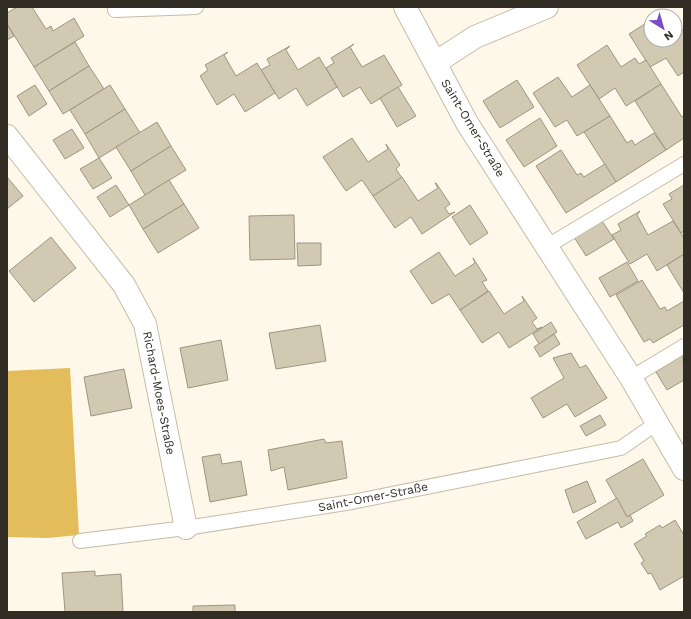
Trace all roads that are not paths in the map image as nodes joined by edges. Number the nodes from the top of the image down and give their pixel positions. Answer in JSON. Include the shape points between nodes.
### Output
{"nodes":[{"id":1,"x":196,"y":7,"type":"edge"},
{"id":2,"x":405,"y":7,"type":"edge"},
{"id":3,"x":547,"y":7,"type":"edge"},
{"id":4,"x":115,"y":10,"type":"dead end"},
{"id":5,"x":435,"y":64,"type":"junction"},
{"id":6,"x":7,"y":136,"type":"edge"},
{"id":7,"x":684,"y":164,"type":"edge"},
{"id":8,"x":546,"y":247,"type":"junction"},
{"id":9,"x":684,"y":346,"type":"edge"},
{"id":10,"x":631,"y":378,"type":"junction"},
{"id":11,"x":657,"y":423,"type":"junction"},
{"id":12,"x":684,"y":469,"type":"edge"},
{"id":13,"x":186,"y":528,"type":"junction"},
{"id":14,"x":80,"y":541,"type":"dead end"}],
"edges":[{"from":1,"to":4,"type":"lane"},
{"from":2,"to":5,"type":"street","name":"Saint-Omer-Straße"},
{"from":3,"to":5,"type":"street","via":[[475,37]]},
{"from":5,"to":8,"type":"street","name":"Saint-Omer-Straße","via":[[467,123]]},
{"from":6,"to":13,"type":"street","name":"Richard-Moes-Straße","via":[[124,285],[145,324]]},
{"from":7,"to":8,"type":"lane"},
{"from":8,"to":10,"type":"street","name":"Saint-Omer-Straße"},
{"from":9,"to":10,"type":"lane"},
{"from":10,"to":11,"type":"street","name":"Saint-Omer-Straße"},
{"from":11,"to":12,"type":"street","name":"Saint-Omer-Straße"},
{"from":11,"to":13,"type":"lane","name":"Saint-Omer-Straße","via":[[621,448],[352,502]]},
{"from":13,"to":14,"type":"lane","name":"Saint-Omer-Straße"}]}
